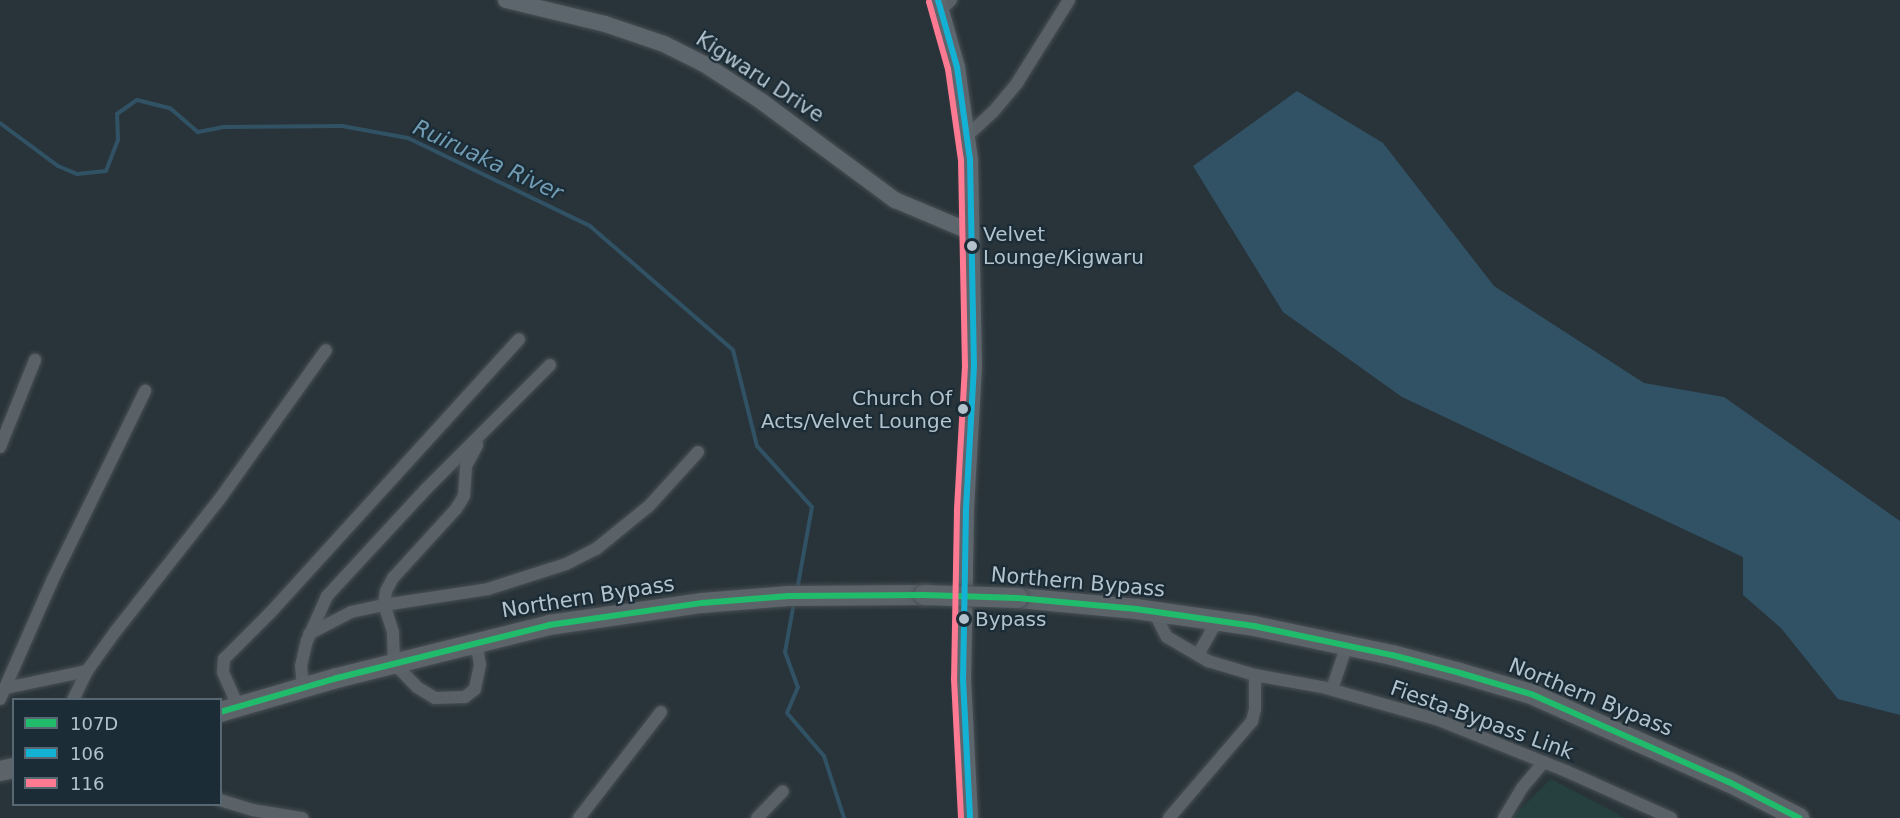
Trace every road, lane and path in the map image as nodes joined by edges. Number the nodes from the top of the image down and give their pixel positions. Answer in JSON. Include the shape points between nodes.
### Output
{"nodes":[{"id":1,"x":506,"y":0,"type":"edge"},
{"id":2,"x":1069,"y":0,"type":"edge"},
{"id":3,"x":943,"y":3,"type":"edge"},
{"id":4,"x":968,"y":136,"type":"junction"},
{"id":5,"x":971,"y":232,"type":"junction"},
{"id":6,"x":519,"y":339,"type":"dead end"},
{"id":7,"x":326,"y":350,"type":"dead end"},
{"id":8,"x":35,"y":360,"type":"dead end"},
{"id":9,"x":550,"y":364,"type":"dead end"},
{"id":10,"x":145,"y":391,"type":"dead end"},
{"id":11,"x":484,"y":434,"type":"junction"},
{"id":12,"x":0,"y":447,"type":"edge"},
{"id":13,"x":698,"y":452,"type":"dead end"},
{"id":14,"x":384,"y":605,"type":"junction"},
{"id":15,"x":1154,"y":612,"type":"junction"},
{"id":16,"x":1217,"y":621,"type":"junction"},
{"id":17,"x":309,"y":634,"type":"junction"},
{"id":18,"x":476,"y":642,"type":"junction"},
{"id":19,"x":1347,"y":645,"type":"junction"},
{"id":20,"x":1198,"y":655,"type":"junction"},
{"id":21,"x":394,"y":663,"type":"junction"},
{"id":22,"x":87,"y":671,"type":"junction"},
{"id":23,"x":1255,"y":675,"type":"junction"},
{"id":24,"x":303,"y":688,"type":"junction"},
{"id":25,"x":1332,"y":689,"type":"junction"},
{"id":26,"x":3,"y":694,"type":"edge"},
{"id":27,"x":74,"y":698,"type":"edge"},
{"id":28,"x":230,"y":709,"type":"edge"},
{"id":29,"x":661,"y":712,"type":"dead end"},
{"id":30,"x":1544,"y":762,"type":"junction"},
{"id":31,"x":783,"y":791,"type":"dead end"},
{"id":32,"x":222,"y":801,"type":"edge"},
{"id":33,"x":302,"y":818,"type":"edge"},
{"id":34,"x":579,"y":818,"type":"edge"},
{"id":35,"x":757,"y":818,"type":"edge"},
{"id":36,"x":970,"y":818,"type":"edge"},
{"id":37,"x":1169,"y":818,"type":"edge"},
{"id":38,"x":1504,"y":818,"type":"edge"},
{"id":39,"x":1671,"y":818,"type":"edge"},
{"id":40,"x":1799,"y":818,"type":"edge"}],
"edges":[{"from":1,"to":5,"type":"main road","name":"Kigwaru Drive","via":[[605,24],[684,54],[761,101],[894,200]]},
{"from":2,"to":4,"type":"street","via":[[1017,83]]},
{"from":3,"to":4,"type":"main road"},
{"from":4,"to":5,"type":"main road"},
{"from":5,"to":36,"type":"main road","via":[[974,366],[963,679]]},
{"from":6,"to":28,"type":"street","via":[[224,659]]},
{"from":7,"to":22,"type":"street","via":[[225,491]]},
{"from":8,"to":12,"type":"street"},
{"from":9,"to":11,"type":"street"},
{"from":10,"to":26,"type":"street","via":[[52,581]]},
{"from":11,"to":14,"type":"street","via":[[466,466],[464,496],[456,510],[393,578]]},
{"from":11,"to":17,"type":"street","via":[[427,488],[327,596]]},
{"from":13,"to":14,"type":"street","via":[[649,506],[596,549],[566,564],[488,589]]},
{"from":14,"to":17,"type":"street","via":[[351,612]]},
{"from":14,"to":21,"type":"street","via":[[393,632]]},
{"from":15,"to":16,"type":"main road","name":"Northern Bypass"},
{"from":15,"to":18,"type":"main road","name":"Northern Bypass","bridge":true,"via":[[1018,598],[801,596],[702,603],[519,631]]},
{"from":15,"to":20,"type":"street","name":"Fiesta-Bypass Link","via":[[1167,637]]},
{"from":16,"to":19,"type":"main road","name":"Northern Bypass"},
{"from":16,"to":20,"type":"street"},
{"from":17,"to":24,"type":"street","via":[[301,666]]},
{"from":18,"to":21,"type":"main road","name":"Northern Bypass"},
{"from":18,"to":21,"type":"street","via":[[480,677],[475,689],[465,697],[446,699],[426,694]]},
{"from":19,"to":25,"type":"street"},
{"from":19,"to":40,"type":"main road","name":"Northern Bypass","via":[[1531,694],[1729,782]]},
{"from":20,"to":23,"type":"street","name":"Fiesta-Bypass Link"},
{"from":21,"to":24,"type":"main road","name":"Northern Bypass"},
{"from":22,"to":26,"type":"street"},
{"from":22,"to":27,"type":"street"},
{"from":23,"to":25,"type":"street","name":"Fiesta-Bypass Link"},
{"from":23,"to":37,"type":"street","via":[[1252,721]]},
{"from":24,"to":28,"type":"main road","name":"Northern Bypass"},
{"from":25,"to":30,"type":"street","name":"Fiesta-Bypass Link","via":[[1436,719]]},
{"from":29,"to":34,"type":"street"},
{"from":30,"to":38,"type":"street"},
{"from":30,"to":39,"type":"street","name":"Fiesta-Bypass Link"},
{"from":31,"to":35,"type":"street"},
{"from":32,"to":33,"type":"street"}]}
